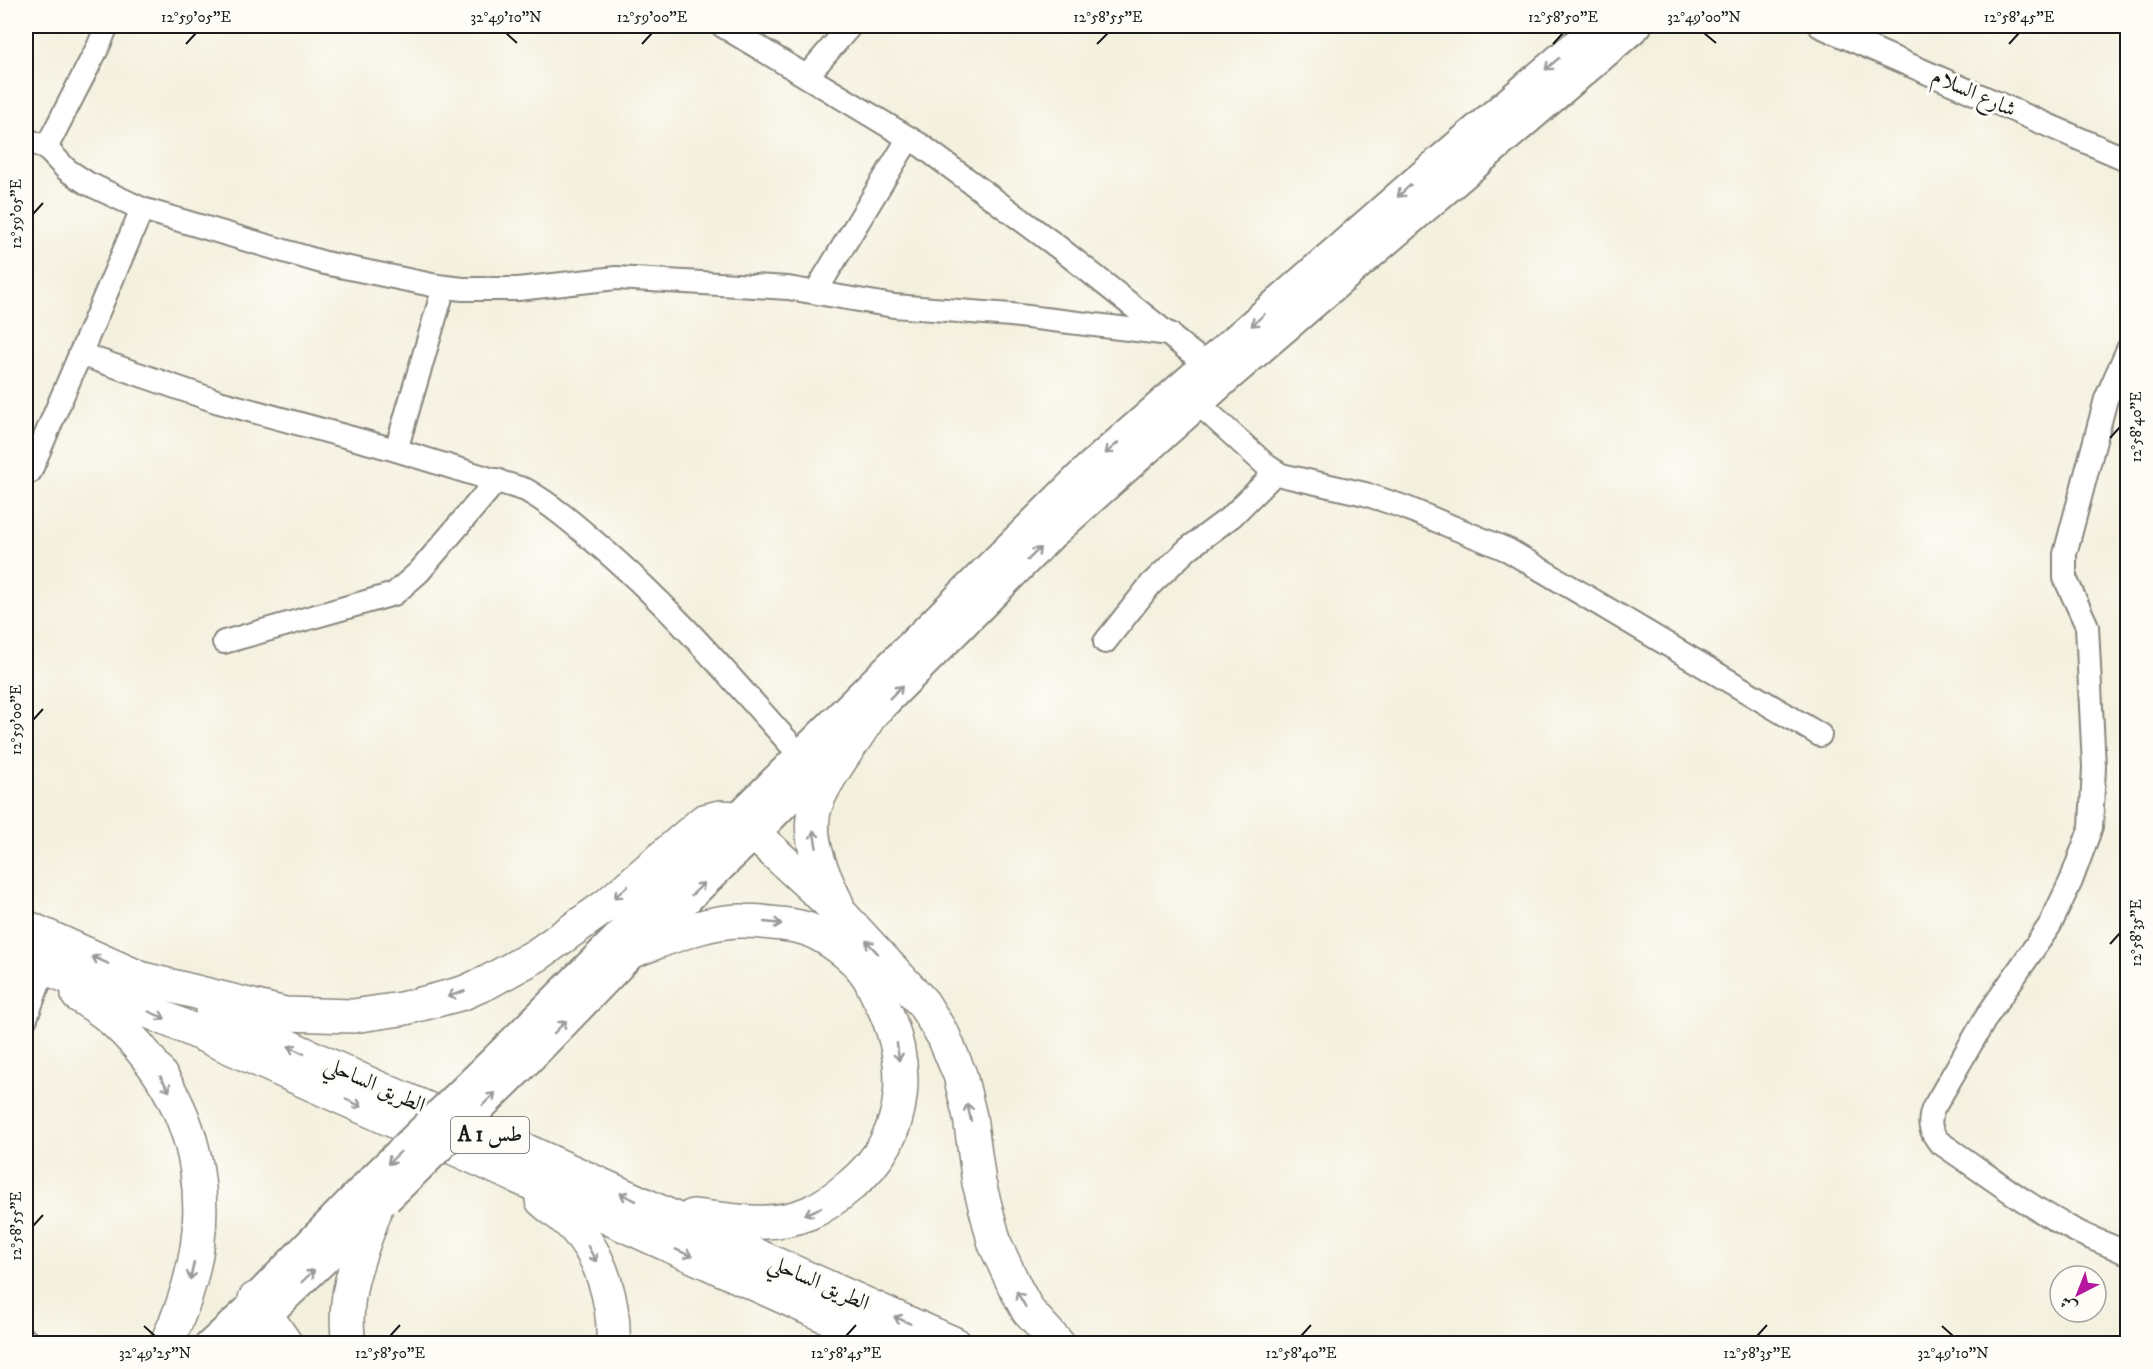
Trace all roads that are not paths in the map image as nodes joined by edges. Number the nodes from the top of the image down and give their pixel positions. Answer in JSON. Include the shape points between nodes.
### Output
{"nodes":[{"id":1,"x":107,"y":26,"type":"edge"},
{"id":2,"x":723,"y":26,"type":"edge"},
{"id":3,"x":850,"y":26,"type":"edge"},
{"id":4,"x":1597,"y":26,"type":"edge"},
{"id":5,"x":1820,"y":26,"type":"edge"},
{"id":6,"x":1630,"y":28,"type":"edge"},
{"id":7,"x":807,"y":76,"type":"junction"},
{"id":8,"x":909,"y":138,"type":"junction"},
{"id":9,"x":36,"y":143,"type":"edge"},
{"id":10,"x":2127,"y":160,"type":"edge"},
{"id":11,"x":142,"y":209,"type":"junction"},
{"id":12,"x":444,"y":287,"type":"junction"},
{"id":13,"x":816,"y":291,"type":"junction"},
{"id":14,"x":1170,"y":334,"type":"junction"},
{"id":15,"x":2127,"y":349,"type":"edge"},
{"id":16,"x":80,"y":354,"type":"junction"},
{"id":17,"x":1207,"y":365,"type":"junction"},
{"id":18,"x":1199,"y":404,"type":"junction"},
{"id":19,"x":396,"y":450,"type":"junction"},
{"id":20,"x":30,"y":472,"type":"dead end"},
{"id":21,"x":1276,"y":472,"type":"junction"},
{"id":22,"x":497,"y":480,"type":"junction"},
{"id":23,"x":224,"y":642,"type":"dead end"},
{"id":24,"x":1105,"y":642,"type":"dead end"},
{"id":25,"x":868,"y":719,"type":"junction"},
{"id":26,"x":1820,"y":735,"type":"dead end"},
{"id":27,"x":800,"y":755,"type":"junction"},
{"id":28,"x":746,"y":827,"type":"junction"},
{"id":29,"x":841,"y":914,"type":"junction"},
{"id":30,"x":26,"y":927,"type":"edge"},
{"id":31,"x":635,"y":950,"type":"junction"},
{"id":32,"x":33,"y":964,"type":"edge"},
{"id":33,"x":139,"y":978,"type":"junction"},
{"id":34,"x":26,"y":1018,"type":"edge"},
{"id":35,"x":508,"y":1063,"type":"junction"},
{"id":36,"x":486,"y":1162,"type":"junction"},
{"id":37,"x":378,"y":1196,"type":"junction"},
{"id":38,"x":668,"y":1216,"type":"junction"},
{"id":39,"x":2127,"y":1254,"type":"edge"},
{"id":40,"x":260,"y":1308,"type":"junction"},
{"id":41,"x":26,"y":1340,"type":"edge"},
{"id":42,"x":170,"y":1340,"type":"edge"},
{"id":43,"x":29,"y":1344,"type":"edge"},
{"id":44,"x":206,"y":1344,"type":"edge"},
{"id":45,"x":236,"y":1344,"type":"edge"},
{"id":46,"x":286,"y":1344,"type":"edge"},
{"id":47,"x":349,"y":1344,"type":"edge"},
{"id":48,"x":613,"y":1344,"type":"edge"},
{"id":49,"x":888,"y":1344,"type":"edge"},
{"id":50,"x":955,"y":1344,"type":"edge"},
{"id":51,"x":1058,"y":1344,"type":"edge"}],
"edges":[{"from":1,"to":9,"type":"street","via":[[98,47]]},
{"from":2,"to":7,"type":"street"},
{"from":3,"to":7,"type":"street"},
{"from":4,"to":17,"type":"main road","one_way":true},
{"from":5,"to":10,"type":"street","name":"شارع السلام"},
{"from":6,"to":18,"type":"main road"},
{"from":7,"to":8,"type":"street"},
{"from":8,"to":13,"type":"street"},
{"from":8,"to":14,"type":"street"},
{"from":9,"to":11,"type":"street","via":[[87,183]]},
{"from":11,"to":12,"type":"street","via":[[325,263]]},
{"from":11,"to":16,"type":"street"},
{"from":12,"to":13,"type":"street","via":[[518,289],[616,278]]},
{"from":12,"to":19,"type":"street"},
{"from":13,"to":14,"type":"street","via":[[894,306]]},
{"from":14,"to":17,"type":"street"},
{"from":15,"to":39,"type":"street","via":[[2106,399],[2065,554],[2065,578],[2086,626],[2094,767],[2091,827],[2050,925],[1987,1016],[1929,1121],[1940,1142],[2015,1193],[2077,1232]]},
{"from":16,"to":19,"type":"street","via":[[219,402]]},
{"from":16,"to":20,"type":"street"},
{"from":17,"to":27,"type":"main road","one_way":true,"via":[[1089,467]]},
{"from":18,"to":21,"type":"street"},
{"from":25,"to":18,"type":"main road","one_way":true,"via":[[1053,534]]},
{"from":19,"to":22,"type":"street"},
{"from":21,"to":24,"type":"street","via":[[1232,516],[1189,548],[1151,584]]},
{"from":21,"to":26,"type":"street","via":[[1404,507],[1508,550]]},
{"from":22,"to":23,"type":"street","via":[[419,572],[394,594]]},
{"from":22,"to":27,"type":"street","via":[[546,501],[633,574]]},
{"from":25,"to":28,"type":"main road"},
{"from":29,"to":25,"type":"highway","one_way":true,"via":[[821,870],[813,832],[814,811]]},
{"from":27,"to":28,"type":"main road"},
{"from":28,"to":29,"type":"highway"},
{"from":31,"to":28,"type":"main road","one_way":true},
{"from":28,"to":33,"type":"highway","one_way":true,"via":[[720,817],[704,821],[606,906],[537,956],[463,993],[434,1001],[353,1016],[285,1014]]},
{"from":28,"to":35,"type":"main road"},
{"from":51,"to":29,"type":"highway","one_way":true,"via":[[1028,1311],[995,1244],[979,1183],[968,1107],[944,1037],[923,1003]]},
{"from":33,"to":30,"type":"highway","name":"الطريق الساحلي","number":"A 1 طس","one_way":true},
{"from":35,"to":31,"type":"main road","one_way":true},
{"from":31,"to":38,"type":"highway","one_way":true,"via":[[698,928],[743,920],[807,929],[827,939],[865,971],[885,1008],[898,1046],[901,1087],[887,1143],[864,1174],[829,1203],[786,1220],[762,1223]]},
{"from":32,"to":34,"type":"street"},
{"from":32,"to":36,"type":"highway","name":"الطريق الساحلي","number":"A 1 طس","one_way":true,"via":[[192,1030]]},
{"from":32,"to":42,"type":"highway","one_way":true,"via":[[106,1015],[150,1060],[172,1096],[193,1144],[200,1209],[198,1241],[193,1273]]},
{"from":38,"to":33,"type":"highway","name":"الطريق الساحلي","number":"A 1 طس","one_way":true},
{"from":35,"to":37,"type":"main road","bridge":true},
{"from":36,"to":48,"type":"highway","one_way":true,"via":[[540,1198],[574,1227],[593,1253],[607,1289],[614,1321]]},
{"from":36,"to":49,"type":"highway","name":"الطريق الساحلي","number":"A 1 طس","one_way":true},
{"from":37,"to":40,"type":"main road"},
{"from":37,"to":47,"type":"highway","via":[[350,1283],[346,1326]]},
{"from":50,"to":38,"type":"highway","name":"الطريق الساحلي","number":"A 1 طس","one_way":true},
{"from":40,"to":44,"type":"street"},
{"from":40,"to":45,"type":"street"},
{"from":40,"to":46,"type":"highway"},
{"from":41,"to":43,"type":"street"}]}
